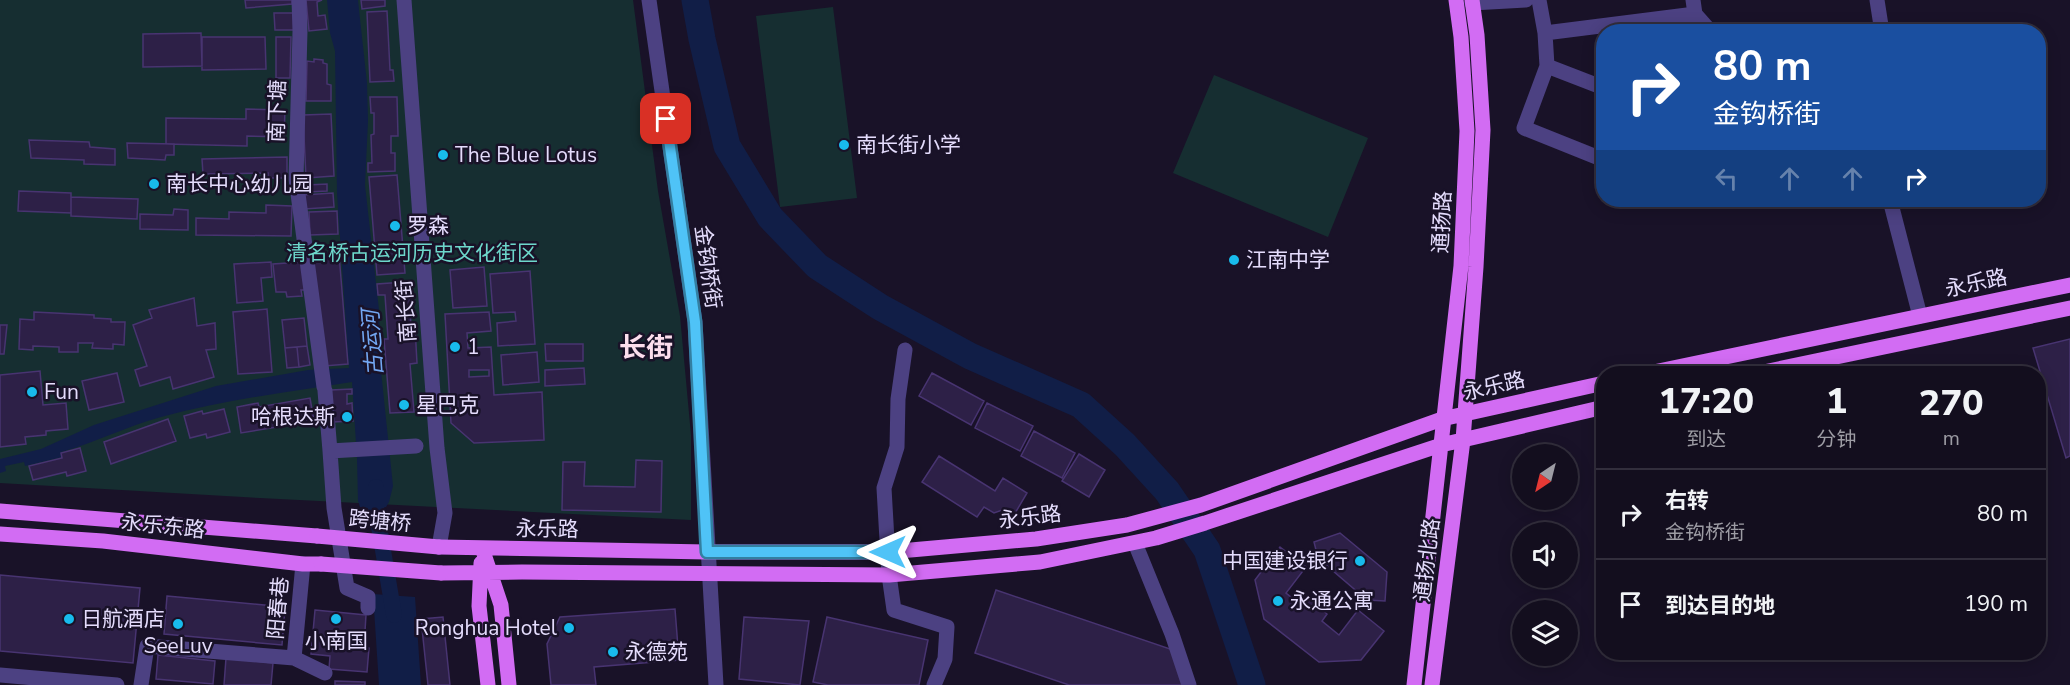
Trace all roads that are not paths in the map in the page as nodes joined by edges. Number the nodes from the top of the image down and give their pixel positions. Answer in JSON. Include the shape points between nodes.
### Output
{"nodes":[{"id":1,"x":299,"y":0,"type":"edge"},
{"id":2,"x":404,"y":0,"type":"edge"},
{"id":3,"x":649,"y":0,"type":"edge"},
{"id":4,"x":1456,"y":0,"type":"edge"},
{"id":5,"x":1526,"y":0,"type":"edge"},
{"id":6,"x":1539,"y":0,"type":"edge"},
{"id":7,"x":1877,"y":0,"type":"edge"},
{"id":8,"x":1472,"y":2,"type":"edge"},
{"id":9,"x":1694,"y":7,"type":"edge"},
{"id":10,"x":1596,"y":24,"type":"edge"},
{"id":11,"x":1597,"y":24,"type":"edge"},
{"id":12,"x":1706,"y":24,"type":"edge"},
{"id":13,"x":1881,"y":24,"type":"edge"},
{"id":14,"x":1545,"y":33,"type":"junction"},
{"id":15,"x":1547,"y":66,"type":"junction"},
{"id":16,"x":1596,"y":85,"type":"edge"},
{"id":17,"x":1596,"y":157,"type":"edge"},
{"id":18,"x":1892,"y":207,"type":"edge"},
{"id":19,"x":2070,"y":285,"type":"edge"},
{"id":20,"x":2070,"y":308,"type":"edge"},
{"id":21,"x":1920,"y":316,"type":"junction"},
{"id":22,"x":905,"y":350,"type":"dead end"},
{"id":23,"x":1682,"y":366,"type":"edge"},
{"id":24,"x":1792,"y":366,"type":"edge"},
{"id":25,"x":1596,"y":384,"type":"edge"},
{"id":26,"x":1596,"y":409,"type":"edge"},
{"id":27,"x":1465,"y":414,"type":"junction"},
{"id":28,"x":1442,"y":419,"type":"junction"},
{"id":29,"x":1463,"y":440,"type":"junction"},
{"id":30,"x":1441,"y":445,"type":"junction"},
{"id":31,"x":416,"y":446,"type":"dead end"},
{"id":32,"x":330,"y":451,"type":"junction"},
{"id":33,"x":0,"y":511,"type":"edge"},
{"id":34,"x":0,"y":534,"type":"edge"},
{"id":35,"x":317,"y":536,"type":"joint"},
{"id":36,"x":1135,"y":543,"type":"junction"},
{"id":37,"x":439,"y":547,"type":"junction"},
{"id":38,"x":482,"y":548,"type":"junction"},
{"id":39,"x":707,"y":552,"type":"junction"},
{"id":40,"x":888,"y":552,"type":"junction"},
{"id":41,"x":303,"y":564,"type":"junction"},
{"id":42,"x":485,"y":572,"type":"junction"},
{"id":43,"x":441,"y":573,"type":"joint"},
{"id":44,"x":710,"y":574,"type":"junction"},
{"id":45,"x":889,"y":575,"type":"junction"},
{"id":46,"x":368,"y":608,"type":"dead end"},
{"id":47,"x":294,"y":658,"type":"junction"},
{"id":48,"x":325,"y":673,"type":"dead end"},
{"id":49,"x":0,"y":675,"type":"edge"},
{"id":50,"x":49,"y":682,"type":"edge"},
{"id":51,"x":117,"y":685,"type":"edge"},
{"id":52,"x":141,"y":685,"type":"edge"},
{"id":53,"x":488,"y":685,"type":"edge"},
{"id":54,"x":509,"y":685,"type":"edge"},
{"id":55,"x":716,"y":685,"type":"edge"},
{"id":56,"x":934,"y":685,"type":"edge"},
{"id":57,"x":1189,"y":685,"type":"edge"},
{"id":58,"x":1414,"y":685,"type":"edge"},
{"id":59,"x":1432,"y":685,"type":"edge"}],
"edges":[{"from":1,"to":32,"type":"street","name":"南下塘","via":[[296,179]]},
{"from":2,"to":37,"type":"street","name":"南长街","via":[[445,513]]},
{"from":3,"to":39,"type":"street","name":"金钩桥街","via":[[695,322]]},
{"from":4,"to":28,"type":"main road","name":"通扬路","via":[[1467,130],[1461,266]]},
{"from":5,"to":8,"type":"street"},
{"from":6,"to":14,"type":"street"},
{"from":7,"to":13,"type":"street"},
{"from":8,"to":27,"type":"main road","name":"通扬路","via":[[1483,130]]},
{"from":9,"to":11,"type":"street"},
{"from":9,"to":12,"type":"street"},
{"from":10,"to":14,"type":"street"},
{"from":14,"to":15,"type":"street"},
{"from":15,"to":16,"type":"street"},
{"from":15,"to":17,"type":"street","via":[[1524,128]]},
{"from":18,"to":21,"type":"street"},
{"from":19,"to":21,"type":"main road","name":"永乐路"},
{"from":20,"to":24,"type":"main road","name":"永乐路"},
{"from":21,"to":23,"type":"main road","name":"永乐路"},
{"from":22,"to":40,"type":"street","via":[[897,447],[884,488]]},
{"from":25,"to":27,"type":"main road","name":"永乐路"},
{"from":26,"to":29,"type":"main road","name":"永乐路"},
{"from":27,"to":28,"type":"main road","name":"永乐路"},
{"from":27,"to":29,"type":"main road","name":"通扬路"},
{"from":28,"to":30,"type":"main road","name":"通扬路"},
{"from":28,"to":40,"type":"main road","name":"永乐路","via":[[1190,508],[1127,525],[1036,539]]},
{"from":29,"to":30,"type":"main road","name":"永乐路"},
{"from":29,"to":59,"type":"main road","name":"通扬北路"},
{"from":30,"to":36,"type":"main road","name":"永乐路"},
{"from":30,"to":58,"type":"main road","name":"通扬北路"},
{"from":31,"to":32,"type":"street"},
{"from":32,"to":46,"type":"street","via":[[334,508],[347,588],[368,597]]},
{"from":33,"to":35,"type":"main road","name":"永乐东路"},
{"from":34,"to":41,"type":"main road","name":"永乐东路","via":[[143,545]]},
{"from":35,"to":37,"type":"main road","name":"跨塘桥","bridge":true},
{"from":36,"to":45,"type":"main road","name":"永乐路","via":[[1040,562]]},
{"from":36,"to":57,"type":"street"},
{"from":37,"to":38,"type":"main road","name":"永乐路"},
{"from":38,"to":39,"type":"main road","name":"永乐路"},
{"from":38,"to":42,"type":"main road"},
{"from":39,"to":40,"type":"main road","name":"永乐路"},
{"from":39,"to":44,"type":"street","name":"金钩桥街"},
{"from":40,"to":45,"type":"street"},
{"from":41,"to":43,"type":"main road","name":"永乐东路","bridge":true},
{"from":41,"to":47,"type":"street","name":"阳春巷"},
{"from":42,"to":43,"type":"main road","name":"永乐路"},
{"from":42,"to":44,"type":"main road","name":"永乐路"},
{"from":42,"to":53,"type":"main road","via":[[479,606]]},
{"from":42,"to":54,"type":"main road","via":[[501,605]]},
{"from":44,"to":45,"type":"main road","name":"永乐路"},
{"from":44,"to":55,"type":"street","name":"金钩桥街"},
{"from":45,"to":56,"type":"street","via":[[894,610],[947,627],[945,659]]},
{"from":47,"to":48,"type":"street","name":"阳春巷"},
{"from":47,"to":52,"type":"street","via":[[147,646]]},
{"from":49,"to":50,"type":"street"},
{"from":50,"to":51,"type":"street"}]}
